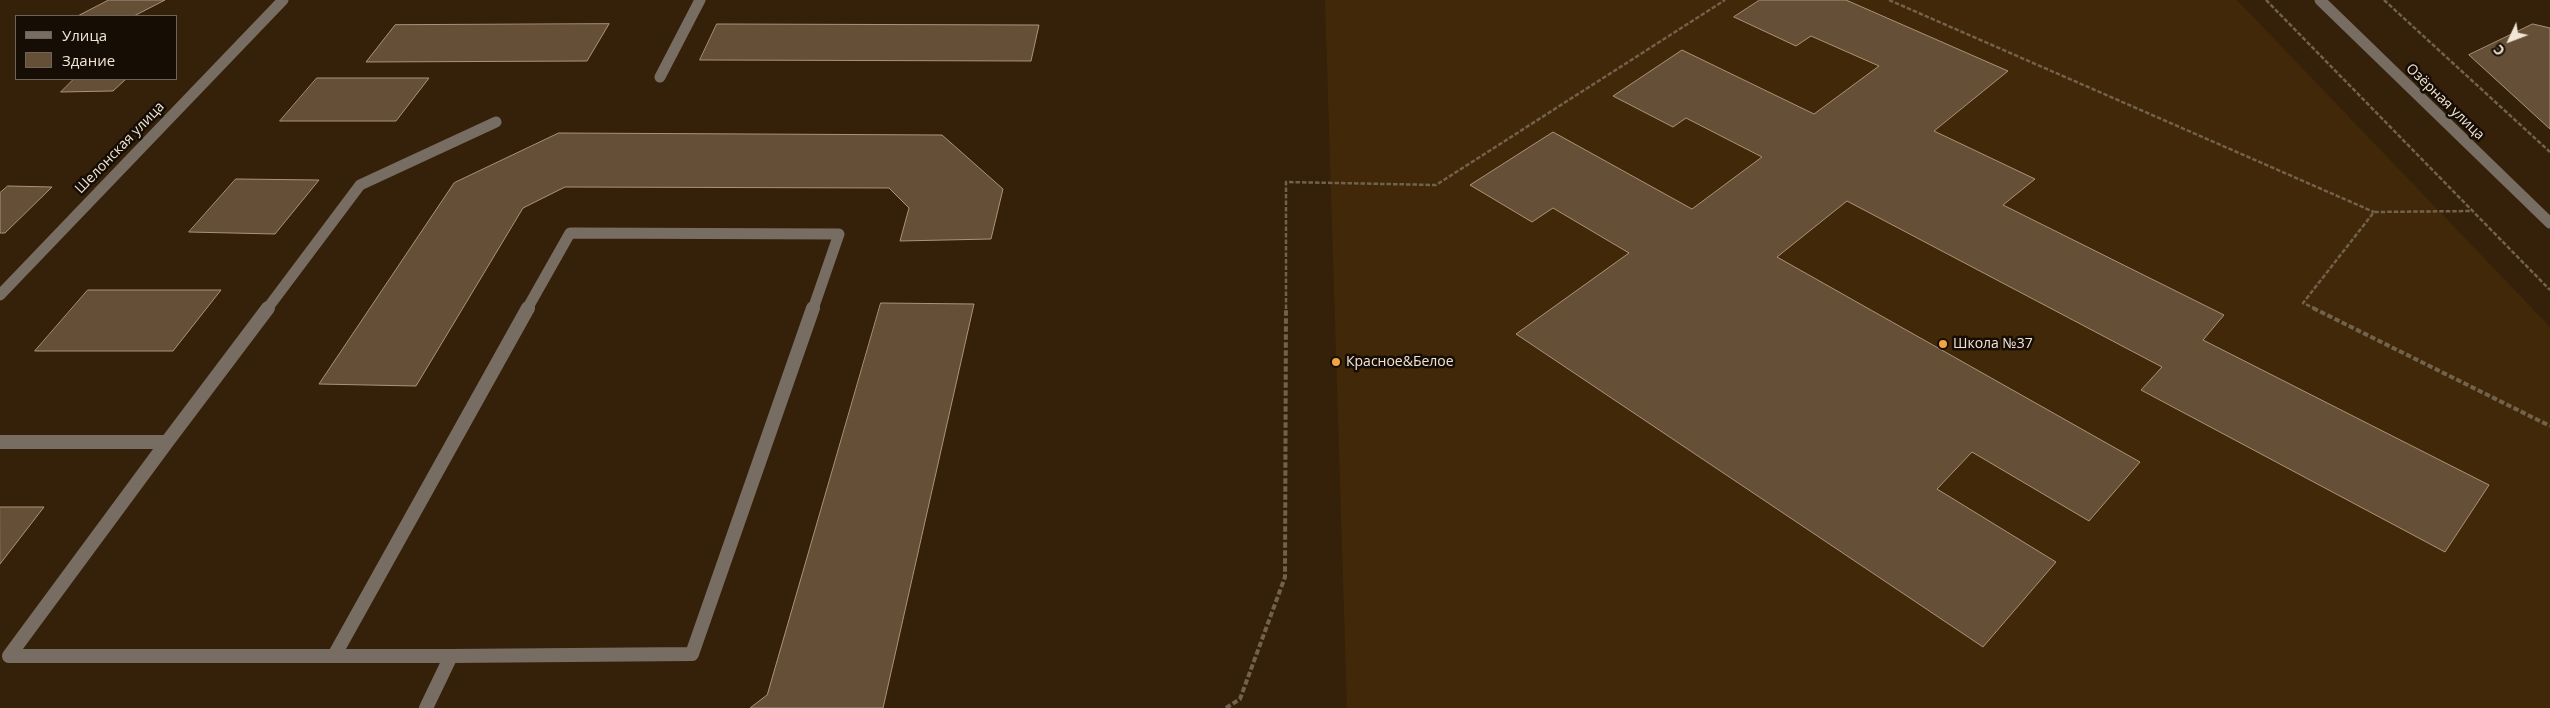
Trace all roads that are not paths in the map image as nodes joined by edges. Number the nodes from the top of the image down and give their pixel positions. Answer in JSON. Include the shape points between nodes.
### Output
{"nodes":[{"id":1,"x":283,"y":0,"type":"edge"},
{"id":2,"x":700,"y":0,"type":"edge"},
{"id":3,"x":2320,"y":0,"type":"edge"},
{"id":4,"x":660,"y":77,"type":"dead end"},
{"id":5,"x":496,"y":122,"type":"dead end"},
{"id":6,"x":2550,"y":223,"type":"edge"},
{"id":7,"x":0,"y":295,"type":"edge"},
{"id":8,"x":0,"y":442,"type":"edge"},
{"id":9,"x":167,"y":442,"type":"junction"},
{"id":10,"x":334,"y":656,"type":"junction"},
{"id":11,"x":451,"y":656,"type":"junction"},
{"id":12,"x":426,"y":708,"type":"edge"}],
"edges":[{"from":1,"to":7,"type":"street","name":"Шелонская улица"},
{"from":2,"to":4,"type":"street"},
{"from":3,"to":6,"type":"street","name":"Озёрная улица"},
{"from":5,"to":9,"type":"street","via":[[360,186]]},
{"from":8,"to":9,"type":"street"},
{"from":9,"to":10,"type":"street","via":[[9,656]]},
{"from":10,"to":11,"type":"street"},
{"from":10,"to":11,"type":"street","via":[[570,232],[840,234],[692,654]]},
{"from":11,"to":12,"type":"street"}]}
